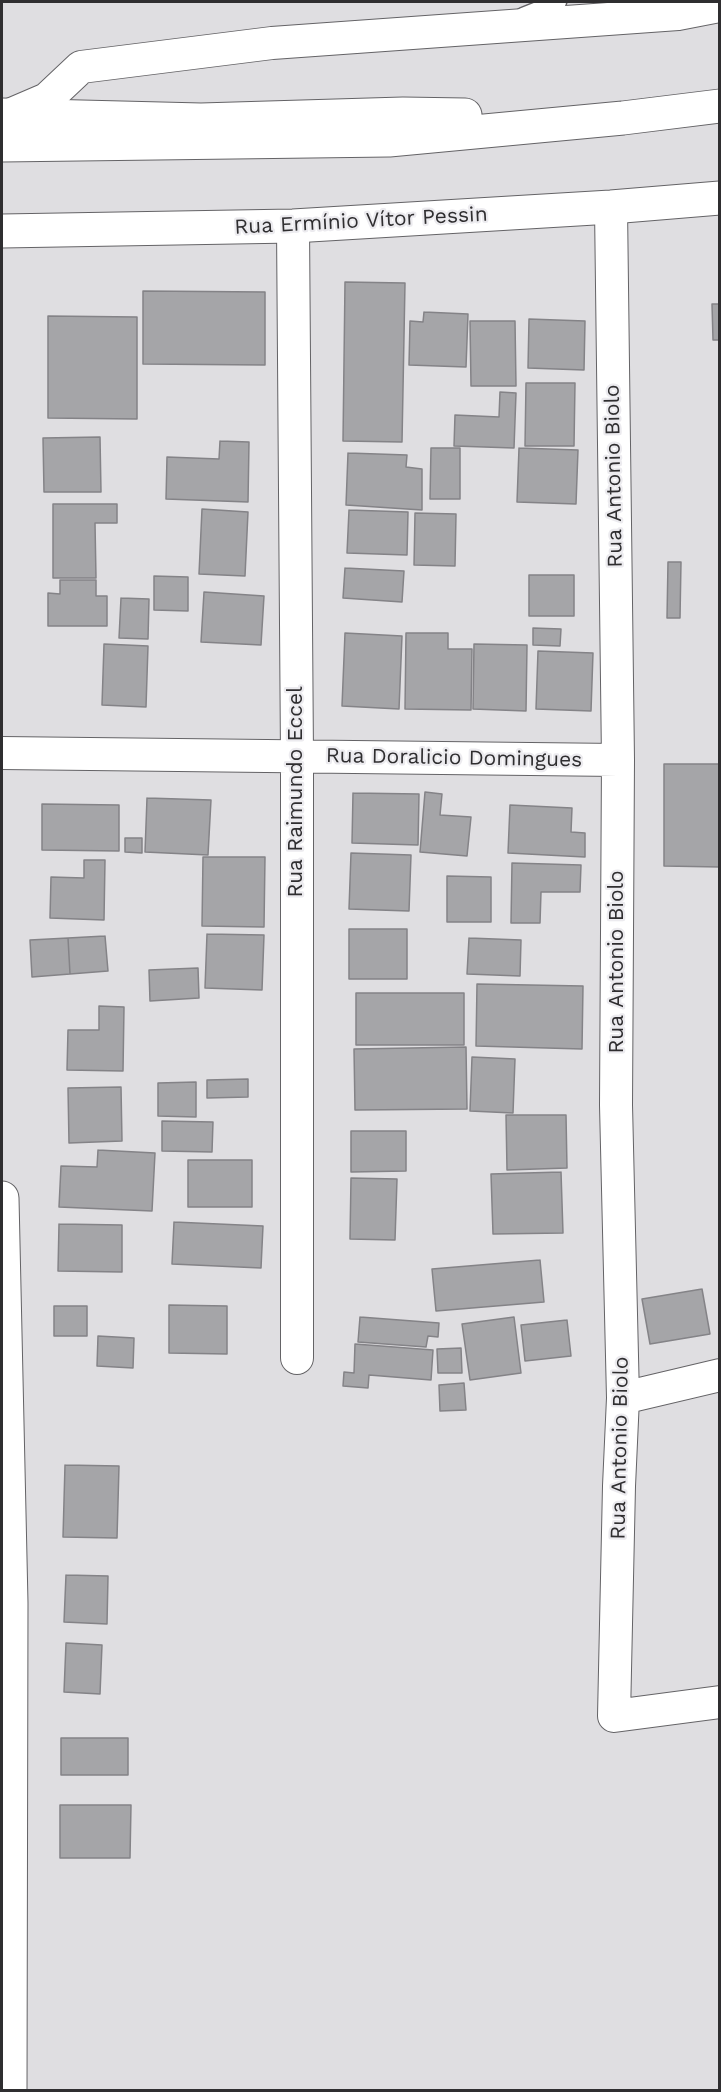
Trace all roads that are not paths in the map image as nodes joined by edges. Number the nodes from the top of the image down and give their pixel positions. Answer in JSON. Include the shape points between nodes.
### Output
{"nodes":[{"id":1,"x":558,"y":2,"type":"edge"},
{"id":2,"x":720,"y":6,"type":"edge"},
{"id":3,"x":499,"y":25,"type":"junction"},
{"id":4,"x":720,"y":106,"type":"edge"},
{"id":5,"x":7,"y":115,"type":"edge"},
{"id":6,"x":623,"y":118,"type":"junction"},
{"id":7,"x":2,"y":146,"type":"edge"},
{"id":8,"x":720,"y":198,"type":"edge"},
{"id":9,"x":611,"y":207,"type":"junction"},
{"id":10,"x":293,"y":226,"type":"junction"},
{"id":11,"x":2,"y":231,"type":"edge"},
{"id":12,"x":2,"y":753,"type":"edge"},
{"id":13,"x":297,"y":756,"type":"junction"},
{"id":14,"x":618,"y":760,"type":"junction"},
{"id":15,"x":2,"y":1198,"type":"edge"},
{"id":16,"x":297,"y":1358,"type":"dead end"},
{"id":17,"x":720,"y":1375,"type":"edge"},
{"id":18,"x":623,"y":1398,"type":"junction"},
{"id":19,"x":720,"y":1702,"type":"edge"},
{"id":20,"x":10,"y":2091,"type":"edge"}],
"edges":[{"from":1,"to":3,"type":"lane"},
{"from":2,"to":3,"type":"street","via":[[678,14]]},
{"from":3,"to":5,"type":"street","via":[[272,43],[81,67],[47,99]]},
{"from":4,"to":6,"type":"main road"},
{"from":5,"to":6,"type":"main road","via":[[201,120],[403,114]]},
{"from":6,"to":7,"type":"main road","via":[[389,140]]},
{"from":8,"to":9,"type":"main road","name":"Rua Ermínio Vítor Pessin"},
{"from":9,"to":10,"type":"main road","name":"Rua Ermínio Vítor Pessin"},
{"from":9,"to":14,"type":"street","name":"Rua Antonio Biolo"},
{"from":10,"to":11,"type":"main road","name":"Rua Ermínio Vítor Pessin"},
{"from":10,"to":13,"type":"street","name":"Rua Raimundo Eccel"},
{"from":12,"to":13,"type":"street","name":"Rua Doralicio Domingues"},
{"from":13,"to":14,"type":"street","name":"Rua Doralicio Domingues"},
{"from":13,"to":16,"type":"street","name":"Rua Raimundo Eccel"},
{"from":14,"to":18,"type":"street","name":"Rua Antonio Biolo","via":[[616,1105]]},
{"from":15,"to":20,"type":"main road","via":[[11,1603]]},
{"from":17,"to":18,"type":"street"},
{"from":18,"to":19,"type":"street","name":"Rua Antonio Biolo","via":[[614,1716]]}]}
